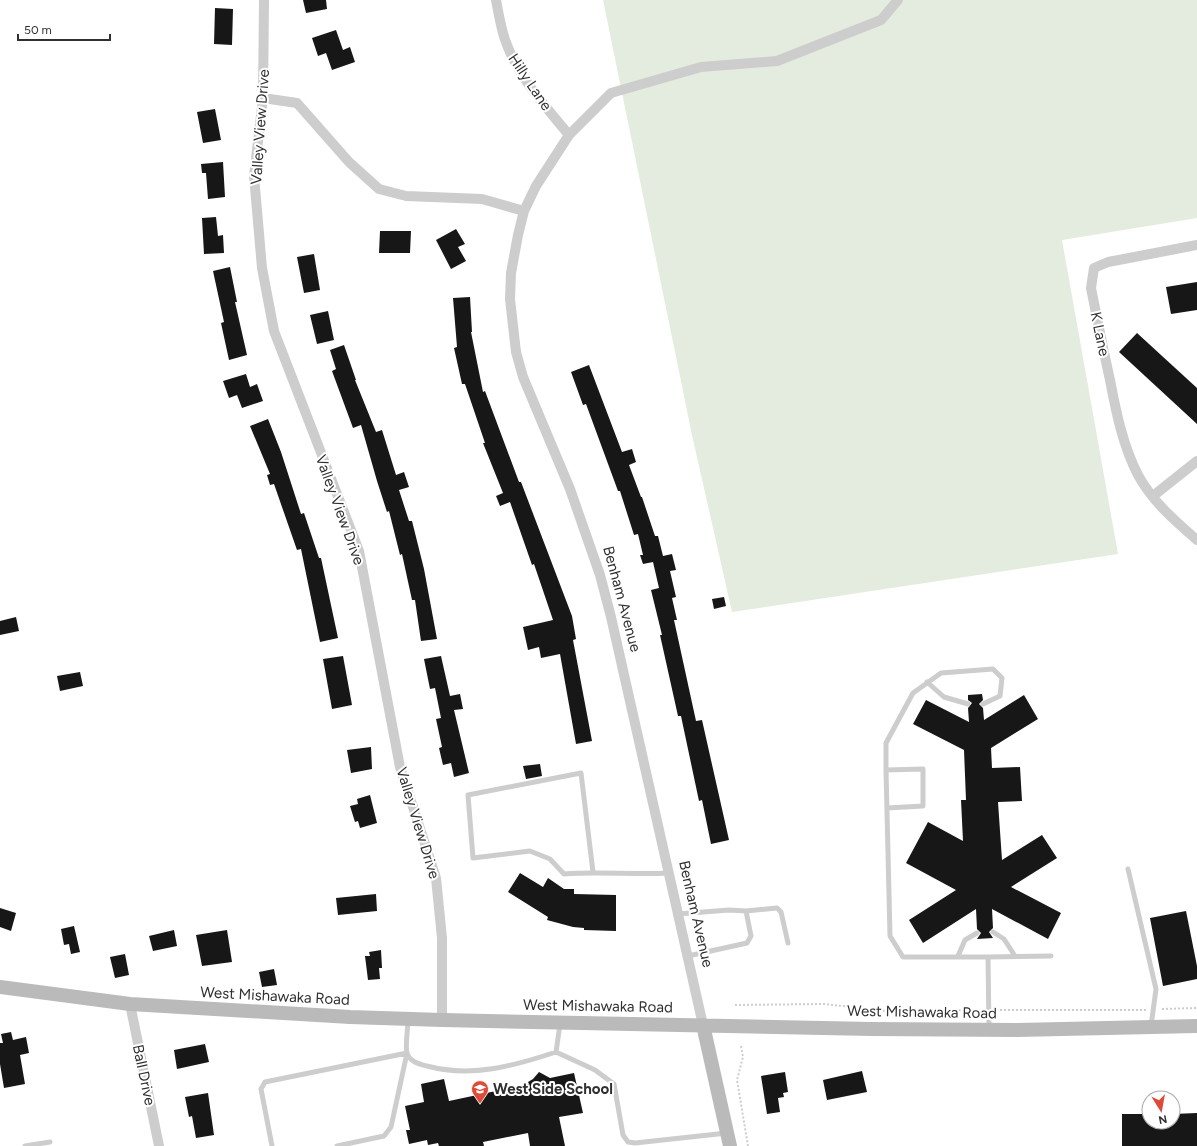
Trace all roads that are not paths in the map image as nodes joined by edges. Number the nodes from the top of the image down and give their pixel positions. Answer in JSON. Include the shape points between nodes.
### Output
{"nodes":[{"id":1,"x":264,"y":0,"type":"edge"},
{"id":2,"x":496,"y":0,"type":"edge"},
{"id":3,"x":898,"y":0,"type":"edge"},
{"id":4,"x":263,"y":98,"type":"junction"},
{"id":5,"x":569,"y":135,"type":"junction"},
{"id":6,"x":524,"y":211,"type":"junction"},
{"id":7,"x":1197,"y":245,"type":"edge"},
{"id":8,"x":1197,"y":461,"type":"edge"},
{"id":9,"x":1153,"y":496,"type":"junction"},
{"id":10,"x":1197,"y":540,"type":"edge"},
{"id":11,"x":928,"y":682,"type":"junction"},
{"id":12,"x":968,"y":704,"type":"dead end"},
{"id":13,"x":983,"y":704,"type":"dead end"},
{"id":14,"x":886,"y":770,"type":"junction"},
{"id":15,"x":887,"y":808,"type":"junction"},
{"id":16,"x":1128,"y":869,"type":"dead end"},
{"id":17,"x":593,"y":872,"type":"junction"},
{"id":18,"x":669,"y":873,"type":"junction"},
{"id":19,"x":746,"y":911,"type":"junction"},
{"id":20,"x":678,"y":914,"type":"junction"},
{"id":21,"x":993,"y":932,"type":"dead end"},
{"id":22,"x":977,"y":933,"type":"dead end"},
{"id":23,"x":788,"y":943,"type":"dead end"},
{"id":24,"x":688,"y":956,"type":"junction"},
{"id":25,"x":958,"y":956,"type":"junction"},
{"id":26,"x":1015,"y":956,"type":"junction"},
{"id":27,"x":1052,"y":956,"type":"dead end"},
{"id":28,"x":988,"y":957,"type":"junction"},
{"id":29,"x":0,"y":987,"type":"edge"},
{"id":30,"x":130,"y":1004,"type":"junction"},
{"id":31,"x":408,"y":1018,"type":"junction"},
{"id":32,"x":442,"y":1020,"type":"junction"},
{"id":33,"x":560,"y":1023,"type":"junction"},
{"id":34,"x":703,"y":1025,"type":"junction"},
{"id":35,"x":1197,"y":1026,"type":"edge"},
{"id":36,"x":1151,"y":1027,"type":"junction"},
{"id":37,"x":990,"y":1030,"type":"junction"},
{"id":38,"x":556,"y":1052,"type":"junction"},
{"id":39,"x":407,"y":1053,"type":"junction"},
{"id":40,"x":729,"y":1139,"type":"edge"},
{"id":41,"x":50,"y":1142,"type":"dead end"},
{"id":42,"x":25,"y":1146,"type":"edge"},
{"id":43,"x":159,"y":1146,"type":"edge"},
{"id":44,"x":272,"y":1146,"type":"edge"},
{"id":45,"x":337,"y":1146,"type":"edge"}],
"edges":[{"from":1,"to":4,"type":"street","name":"Valley View Drive"},
{"from":2,"to":5,"type":"street","name":"Hilly Lane","via":[[506,43],[515,64]]},
{"from":3,"to":5,"type":"street","name":"Benham Avenue","via":[[880,20],[777,61],[701,67],[611,93]]},
{"from":4,"to":6,"type":"street","via":[[297,103],[349,162],[379,189],[406,196],[482,199]]},
{"from":4,"to":32,"type":"street","name":"Valley View Drive","via":[[254,176],[262,268],[274,331],[359,551],[400,767],[436,878],[442,938]]},
{"from":5,"to":6,"type":"street","name":"Benham Avenue","via":[[536,186]]},
{"from":6,"to":18,"type":"street","name":"Benham Avenue","via":[[511,273],[510,299],[516,352],[523,377],[570,489],[600,575]]},
{"from":7,"to":9,"type":"street","name":"K Lane","via":[[1108,262],[1094,268],[1091,276],[1090,288],[1126,448],[1139,476]]},
{"from":8,"to":9,"type":"street"},
{"from":9,"to":10,"type":"street","name":"K Lane","via":[[1167,514]]},
{"from":11,"to":12,"type":"lane","via":[[944,696]]},
{"from":11,"to":13,"type":"lane","via":[[941,673],[993,669],[1002,678],[1000,696]]},
{"from":11,"to":14,"type":"lane","via":[[913,692],[886,743]]},
{"from":14,"to":15,"type":"lane"},
{"from":14,"to":15,"type":"lane","via":[[923,769],[923,806]]},
{"from":15,"to":25,"type":"lane","via":[[890,936],[903,957]]},
{"from":16,"to":36,"type":"lane","via":[[1156,989]]},
{"from":17,"to":17,"type":"lane","via":[[581,773],[468,795],[473,858],[530,852],[550,859],[564,874]]},
{"from":17,"to":18,"type":"lane","via":[[633,875]]},
{"from":18,"to":20,"type":"street","name":"Benham Avenue"},
{"from":19,"to":20,"type":"lane"},
{"from":19,"to":23,"type":"lane","via":[[777,908],[781,912]]},
{"from":19,"to":24,"type":"lane","via":[[751,936],[747,943]]},
{"from":20,"to":24,"type":"street","name":"Benham Avenue"},
{"from":21,"to":26,"type":"lane","via":[[1004,938]]},
{"from":22,"to":25,"type":"lane","via":[[965,940]]},
{"from":24,"to":34,"type":"street","name":"Benham Avenue"},
{"from":25,"to":28,"type":"lane"},
{"from":26,"to":27,"type":"lane"},
{"from":26,"to":28,"type":"lane"},
{"from":28,"to":37,"type":"lane"},
{"from":29,"to":30,"type":"main road","name":"West Mishawaka Road"},
{"from":30,"to":31,"type":"main road","name":"West Mishawaka Road"},
{"from":30,"to":43,"type":"street","name":"Ball Drive"},
{"from":31,"to":32,"type":"main road","name":"West Mishawaka Road"},
{"from":31,"to":39,"type":"lane"},
{"from":32,"to":33,"type":"main road","name":"West Mishawaka Road"},
{"from":33,"to":34,"type":"main road","name":"West Mishawaka Road"},
{"from":33,"to":38,"type":"lane"},
{"from":34,"to":37,"type":"main road","name":"West Mishawaka Road"},
{"from":34,"to":40,"type":"main road","name":"Benham Avenue"},
{"from":35,"to":36,"type":"main road","name":"West Mishawaka Road"},
{"from":36,"to":37,"type":"main road","name":"West Mishawaka Road"},
{"from":38,"to":39,"type":"lane","via":[[514,1066],[475,1072],[445,1071],[413,1063]]},
{"from":38,"to":40,"type":"lane","via":[[595,1070],[614,1084],[623,1134],[628,1142]]},
{"from":39,"to":44,"type":"lane","via":[[265,1082],[261,1089]]},
{"from":39,"to":45,"type":"lane","via":[[391,1127],[384,1136]]},
{"from":41,"to":42,"type":"lane"}]}
